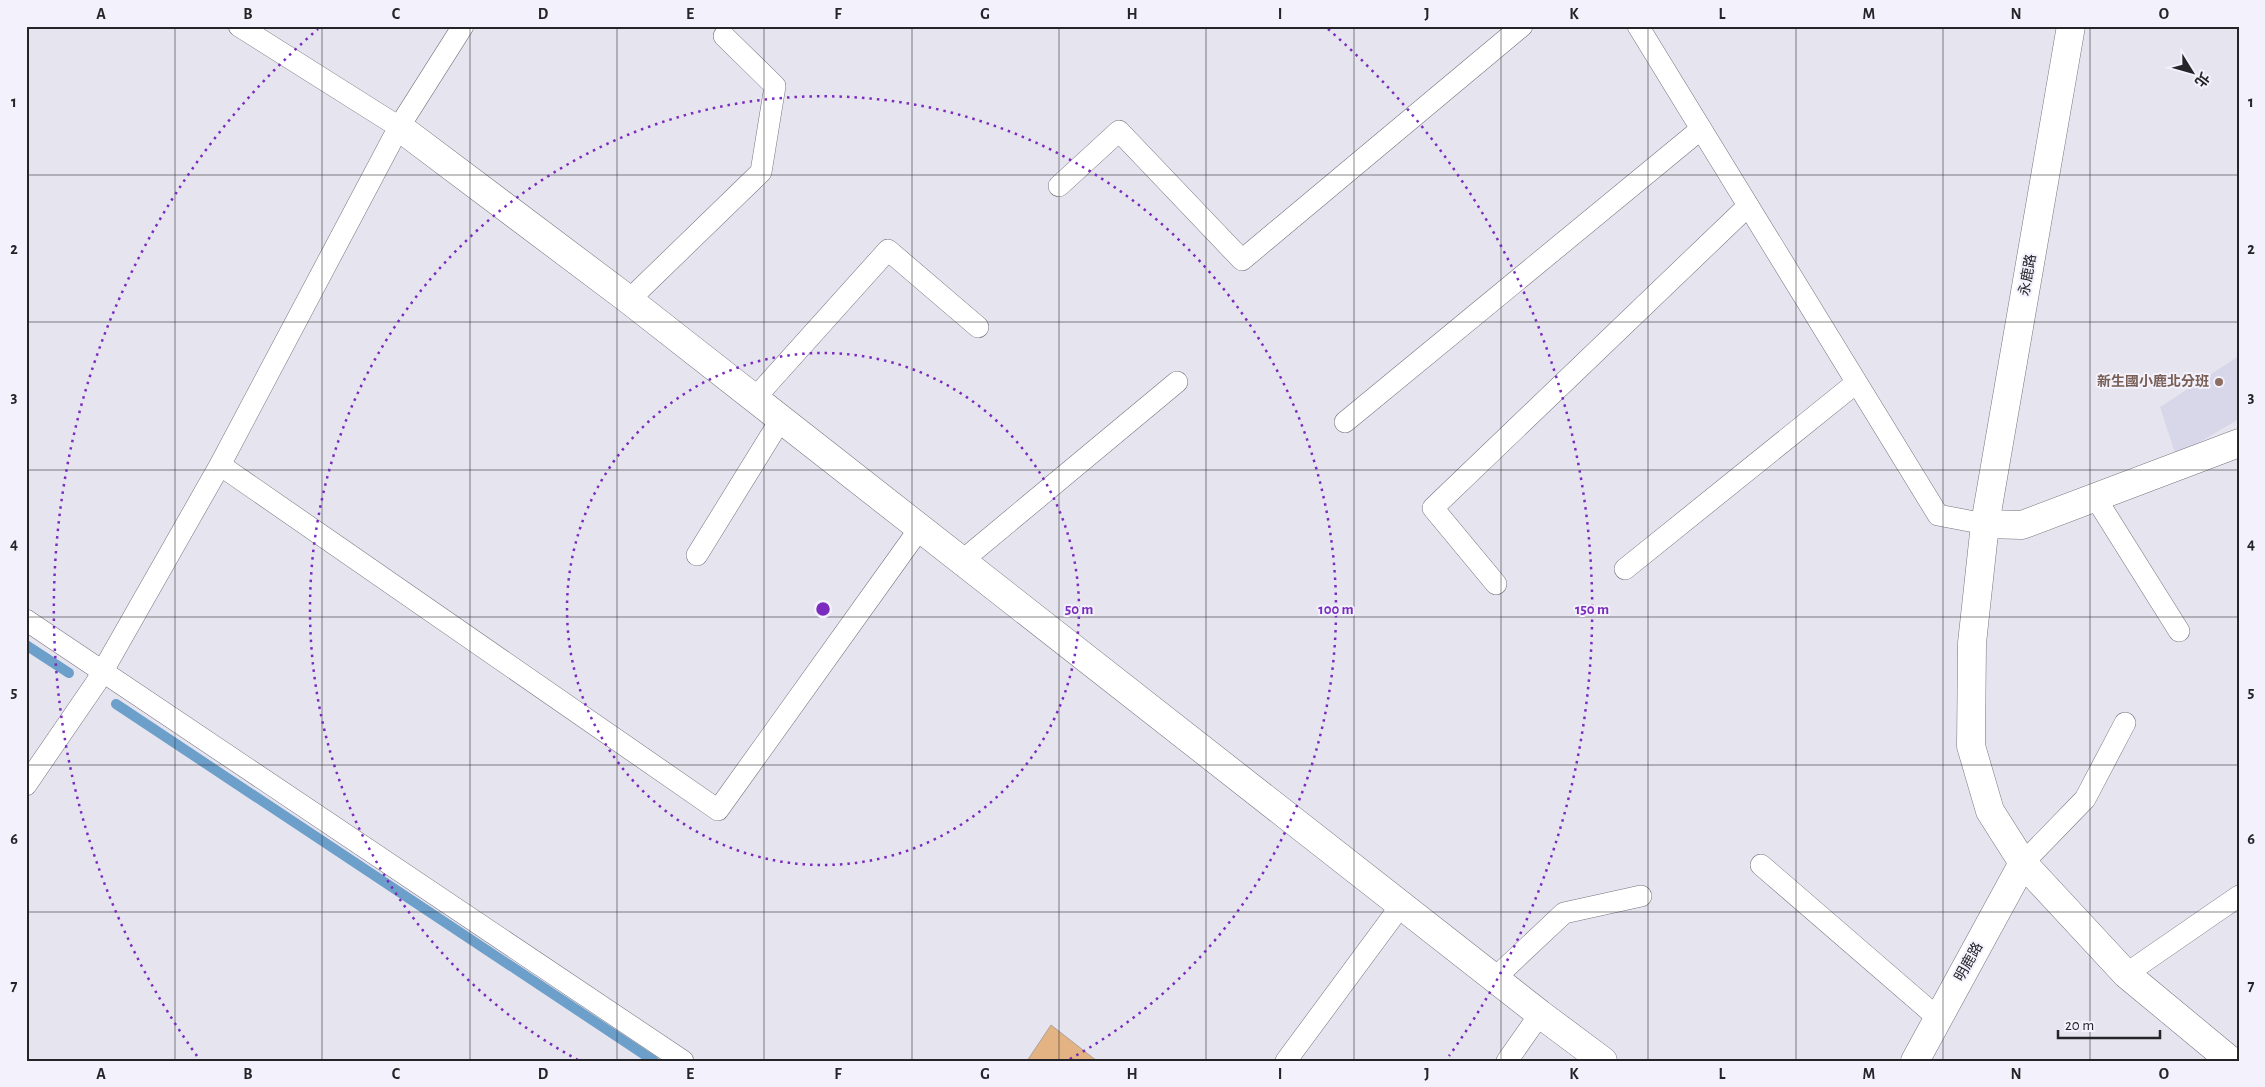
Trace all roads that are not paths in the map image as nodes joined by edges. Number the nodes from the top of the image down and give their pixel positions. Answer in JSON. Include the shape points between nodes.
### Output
{"nodes":[{"id":1,"x":239,"y":26,"type":"edge"},
{"id":2,"x":463,"y":26,"type":"edge"},
{"id":3,"x":1522,"y":26,"type":"edge"},
{"id":4,"x":1638,"y":26,"type":"edge"},
{"id":5,"x":2071,"y":26,"type":"edge"},
{"id":6,"x":724,"y":36,"type":"dead end"},
{"id":7,"x":399,"y":127,"type":"junction"},
{"id":8,"x":1701,"y":129,"type":"junction"},
{"id":9,"x":1059,"y":186,"type":"dead end"},
{"id":10,"x":1748,"y":206,"type":"junction"},
{"id":11,"x":629,"y":300,"type":"junction"},
{"id":12,"x":978,"y":327,"type":"dead end"},
{"id":13,"x":1177,"y":382,"type":"dead end"},
{"id":14,"x":1856,"y":383,"type":"junction"},
{"id":15,"x":755,"y":398,"type":"junction"},
{"id":16,"x":781,"y":419,"type":"junction"},
{"id":17,"x":1345,"y":422,"type":"dead end"},
{"id":18,"x":2239,"y":443,"type":"edge"},
{"id":19,"x":220,"y":465,"type":"junction"},
{"id":20,"x":2095,"y":498,"type":"junction"},
{"id":21,"x":1984,"y":524,"type":"junction"},
{"id":22,"x":920,"y":528,"type":"junction"},
{"id":23,"x":697,"y":555,"type":"dead end"},
{"id":24,"x":963,"y":560,"type":"junction"},
{"id":25,"x":1625,"y":569,"type":"dead end"},
{"id":26,"x":1496,"y":584,"type":"dead end"},
{"id":27,"x":26,"y":620,"type":"edge"},
{"id":28,"x":2179,"y":632,"type":"dead end"},
{"id":29,"x":103,"y":670,"type":"junction"},
{"id":30,"x":2125,"y":723,"type":"dead end"},
{"id":31,"x":26,"y":786,"type":"edge"},
{"id":32,"x":2023,"y":863,"type":"junction"},
{"id":33,"x":1761,"y":865,"type":"dead end"},
{"id":34,"x":1641,"y":896,"type":"dead end"},
{"id":35,"x":2239,"y":896,"type":"edge"},
{"id":36,"x":1402,"y":904,"type":"junction"},
{"id":37,"x":2126,"y":974,"type":"junction"},
{"id":38,"x":1495,"y":978,"type":"junction"},
{"id":39,"x":1540,"y":1014,"type":"junction"},
{"id":40,"x":1938,"y":1018,"type":"junction"},
{"id":41,"x":683,"y":1061,"type":"edge"},
{"id":42,"x":1286,"y":1061,"type":"edge"},
{"id":43,"x":1507,"y":1061,"type":"edge"},
{"id":44,"x":1603,"y":1061,"type":"edge"},
{"id":45,"x":1915,"y":1061,"type":"edge"},
{"id":46,"x":2231,"y":1061,"type":"edge"}],
"edges":[{"from":1,"to":7,"type":"lane"},
{"from":2,"to":7,"type":"lane"},
{"from":3,"to":9,"type":"lane","via":[[1242,260],[1119,131]]},
{"from":4,"to":8,"type":"lane"},
{"from":5,"to":21,"type":"street","name":"永鹿路"},
{"from":6,"to":11,"type":"lane","via":[[775,86],[761,172]]},
{"from":7,"to":11,"type":"street"},
{"from":7,"to":19,"type":"lane"},
{"from":8,"to":10,"type":"lane"},
{"from":8,"to":17,"type":"lane"},
{"from":10,"to":14,"type":"lane"},
{"from":10,"to":26,"type":"lane","via":[[1433,508]]},
{"from":11,"to":15,"type":"street"},
{"from":12,"to":15,"type":"lane","via":[[888,250]]},
{"from":13,"to":24,"type":"lane"},
{"from":14,"to":21,"type":"lane","via":[[1938,515]]},
{"from":14,"to":25,"type":"lane"},
{"from":15,"to":16,"type":"street"},
{"from":16,"to":22,"type":"street"},
{"from":16,"to":23,"type":"lane"},
{"from":18,"to":20,"type":"street"},
{"from":19,"to":22,"type":"lane","via":[[718,810]]},
{"from":19,"to":29,"type":"lane"},
{"from":20,"to":21,"type":"street","via":[[2022,525]]},
{"from":20,"to":28,"type":"lane"},
{"from":21,"to":32,"type":"street","name":"永鹿路","via":[[1972,643],[1971,746],[1990,811]]},
{"from":22,"to":24,"type":"street"},
{"from":24,"to":36,"type":"street"},
{"from":27,"to":29,"type":"lane"},
{"from":29,"to":31,"type":"lane"},
{"from":29,"to":41,"type":"lane"},
{"from":30,"to":32,"type":"lane","via":[[2085,799]]},
{"from":32,"to":37,"type":"street","name":"永鹿路"},
{"from":32,"to":40,"type":"street","name":"明鹿路"},
{"from":33,"to":40,"type":"lane"},
{"from":34,"to":38,"type":"lane","via":[[1564,914]]},
{"from":35,"to":37,"type":"lane"},
{"from":36,"to":38,"type":"street"},
{"from":36,"to":42,"type":"lane"},
{"from":37,"to":46,"type":"street","name":"永鹿路"},
{"from":38,"to":39,"type":"street"},
{"from":39,"to":43,"type":"lane"},
{"from":39,"to":44,"type":"street"},
{"from":40,"to":45,"type":"street","name":"明鹿路"}]}
